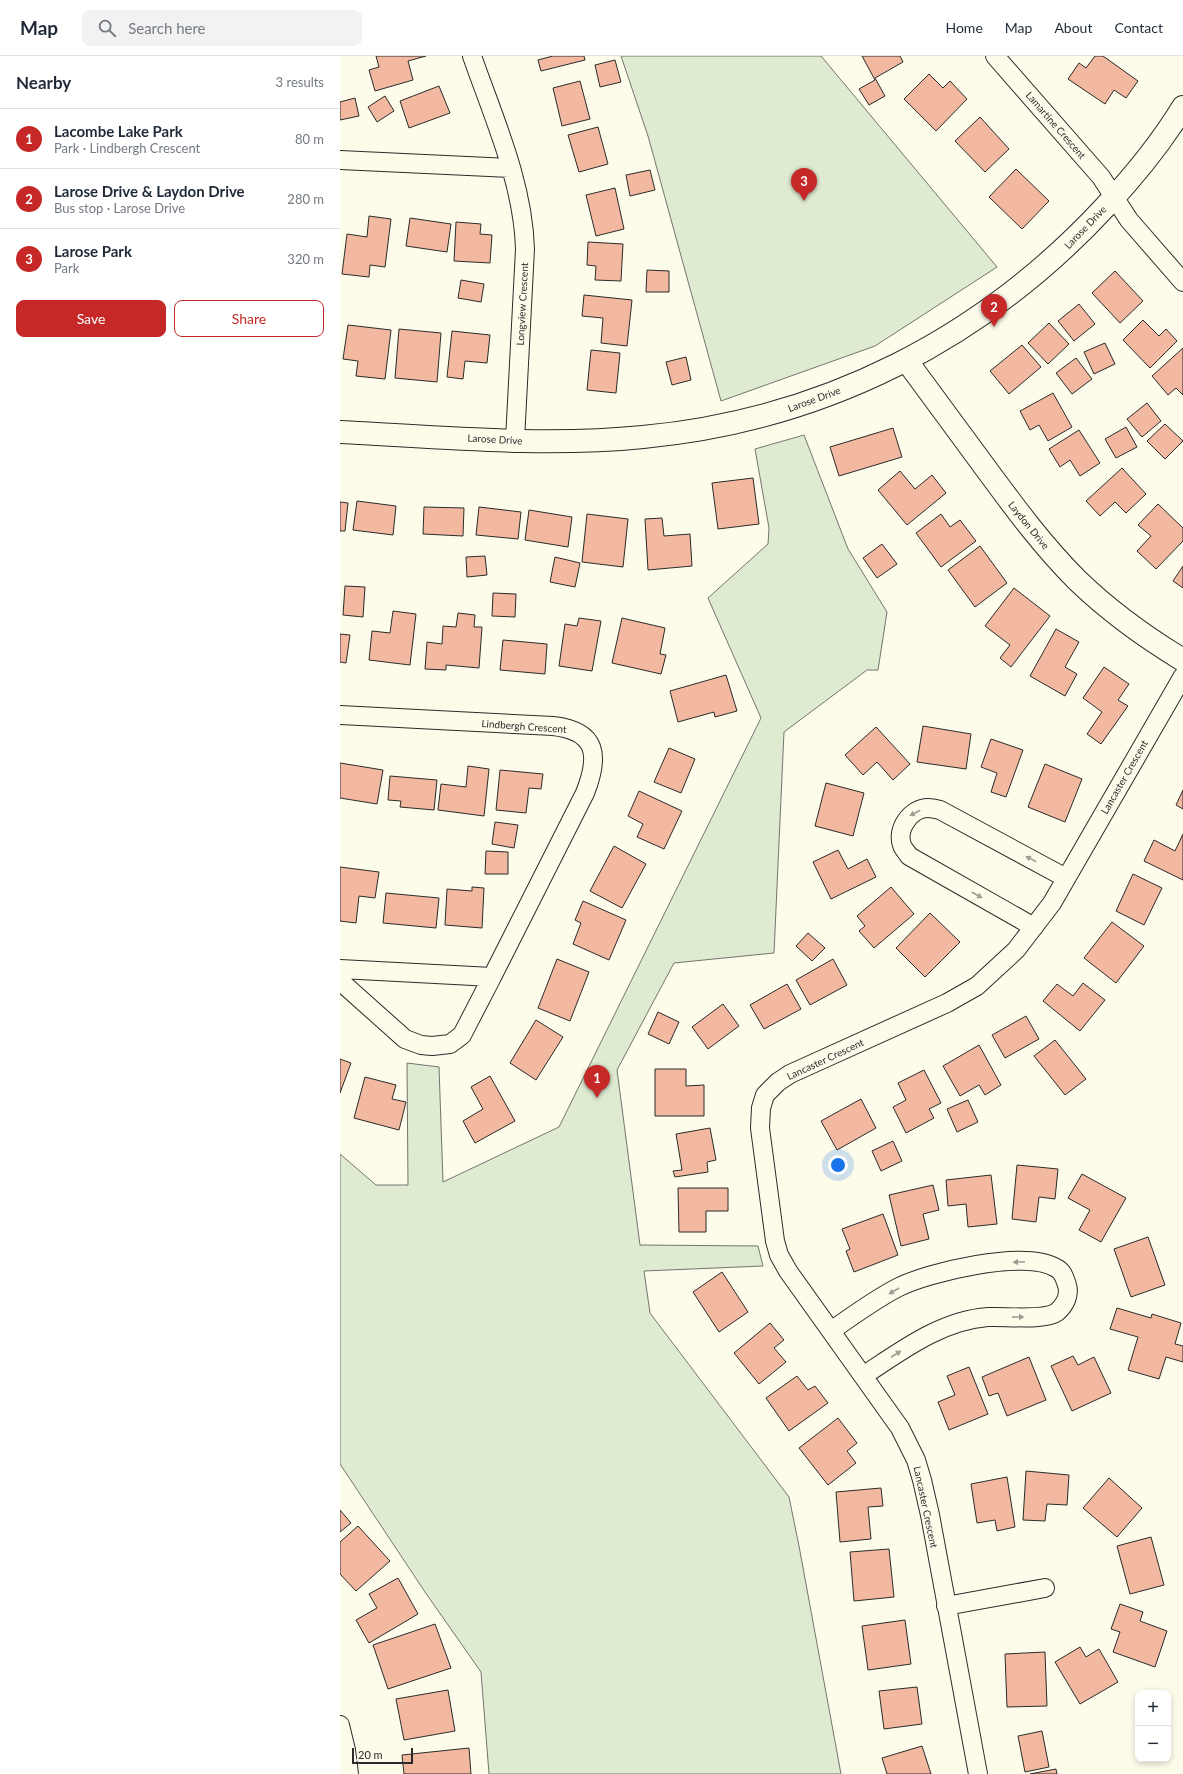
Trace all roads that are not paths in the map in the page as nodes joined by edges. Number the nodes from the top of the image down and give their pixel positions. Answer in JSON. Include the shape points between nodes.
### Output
{"nodes":[{"id":1,"x":472,"y":56,"type":"edge"},
{"id":2,"x":995,"y":56,"type":"edge"},
{"id":3,"x":1183,"y":107,"type":"edge"},
{"id":4,"x":340,"y":160,"type":"edge"},
{"id":5,"x":511,"y":168,"type":"junction"},
{"id":6,"x":1114,"y":197,"type":"junction"},
{"id":7,"x":1183,"y":282,"type":"edge"},
{"id":8,"x":906,"y":360,"type":"junction"},
{"id":9,"x":340,"y":432,"type":"edge"},
{"id":10,"x":515,"y":440,"type":"junction"},
{"id":11,"x":1183,"y":660,"type":"edge"},
{"id":12,"x":1183,"y":676,"type":"edge"},
{"id":13,"x":340,"y":715,"type":"edge"},
{"id":14,"x":1066,"y":878,"type":"junction"},
{"id":15,"x":1034,"y":927,"type":"junction"},
{"id":16,"x":340,"y":969,"type":"edge"},
{"id":17,"x":492,"y":977,"type":"junction"},
{"id":18,"x":340,"y":981,"type":"edge"},
{"id":19,"x":831,"y":1330,"type":"junction"},
{"id":20,"x":863,"y":1376,"type":"junction"},
{"id":21,"x":1045,"y":1588,"type":"dead end"},
{"id":22,"x":946,"y":1606,"type":"junction"},
{"id":23,"x":340,"y":1725,"type":"edge"},
{"id":24,"x":349,"y":1774,"type":"edge"},
{"id":25,"x":978,"y":1774,"type":"edge"}],
"edges":[{"from":1,"to":5,"type":"street","name":"Longview Crescent"},
{"from":2,"to":6,"type":"street","name":"Lamartine Crescent","via":[[1101,177]]},
{"from":3,"to":6,"type":"street","name":"Larose Drive","via":[[1153,151]]},
{"from":4,"to":5,"type":"street"},
{"from":5,"to":10,"type":"street","name":"Longview Crescent","via":[[522,211],[525,249]]},
{"from":6,"to":7,"type":"street","name":"Lamartine Crescent","via":[[1129,220]]},
{"from":6,"to":8,"type":"street","name":"Larose Drive","via":[[1076,238],[1015,291],[950,336]]},
{"from":8,"to":10,"type":"street","name":"Larose Drive","via":[[799,405],[714,427],[642,437],[566,441]]},
{"from":8,"to":11,"type":"street","name":"Laydon Drive","via":[[1024,520],[1061,564],[1119,616]]},
{"from":9,"to":10,"type":"street","name":"Larose Drive"},
{"from":12,"to":14,"type":"street","name":"Lancaster Crescent"},
{"from":13,"to":17,"type":"street","name":"Lindbergh Crescent","via":[[553,726],[579,733],[590,745],[594,766],[585,793]]},
{"from":14,"to":15,"type":"street","name":"Lancaster Crescent"},
{"from":14,"to":15,"type":"street","one_way":true,"via":[[940,810],[927,808],[916,811],[907,818],[902,830],[901,844],[909,856]]},
{"from":15,"to":19,"type":"street","name":"Lancaster Crescent","via":[[1016,950],[977,986],[947,1003],[790,1074],[765,1095],[761,1108],[760,1128],[775,1241],[788,1271]]},
{"from":16,"to":17,"type":"street"},
{"from":17,"to":18,"type":"street","name":"Lindbergh Crescent","via":[[462,1035],[450,1044],[432,1046],[405,1039]]},
{"from":19,"to":20,"type":"street","name":"Lancaster Crescent"},
{"from":20,"to":19,"type":"street","one_way":true,"via":[[916,1342],[959,1323],[987,1317],[1043,1317],[1056,1313],[1065,1303],[1068,1289],[1065,1277],[1057,1268],[1028,1262],[994,1262],[945,1271],[897,1288]]},
{"from":20,"to":22,"type":"street","name":"Lancaster Crescent","via":[[900,1428],[916,1460],[930,1515]]},
{"from":21,"to":22,"type":"street"},
{"from":22,"to":25,"type":"street","name":"Lancaster Crescent"},
{"from":23,"to":24,"type":"street"}]}
